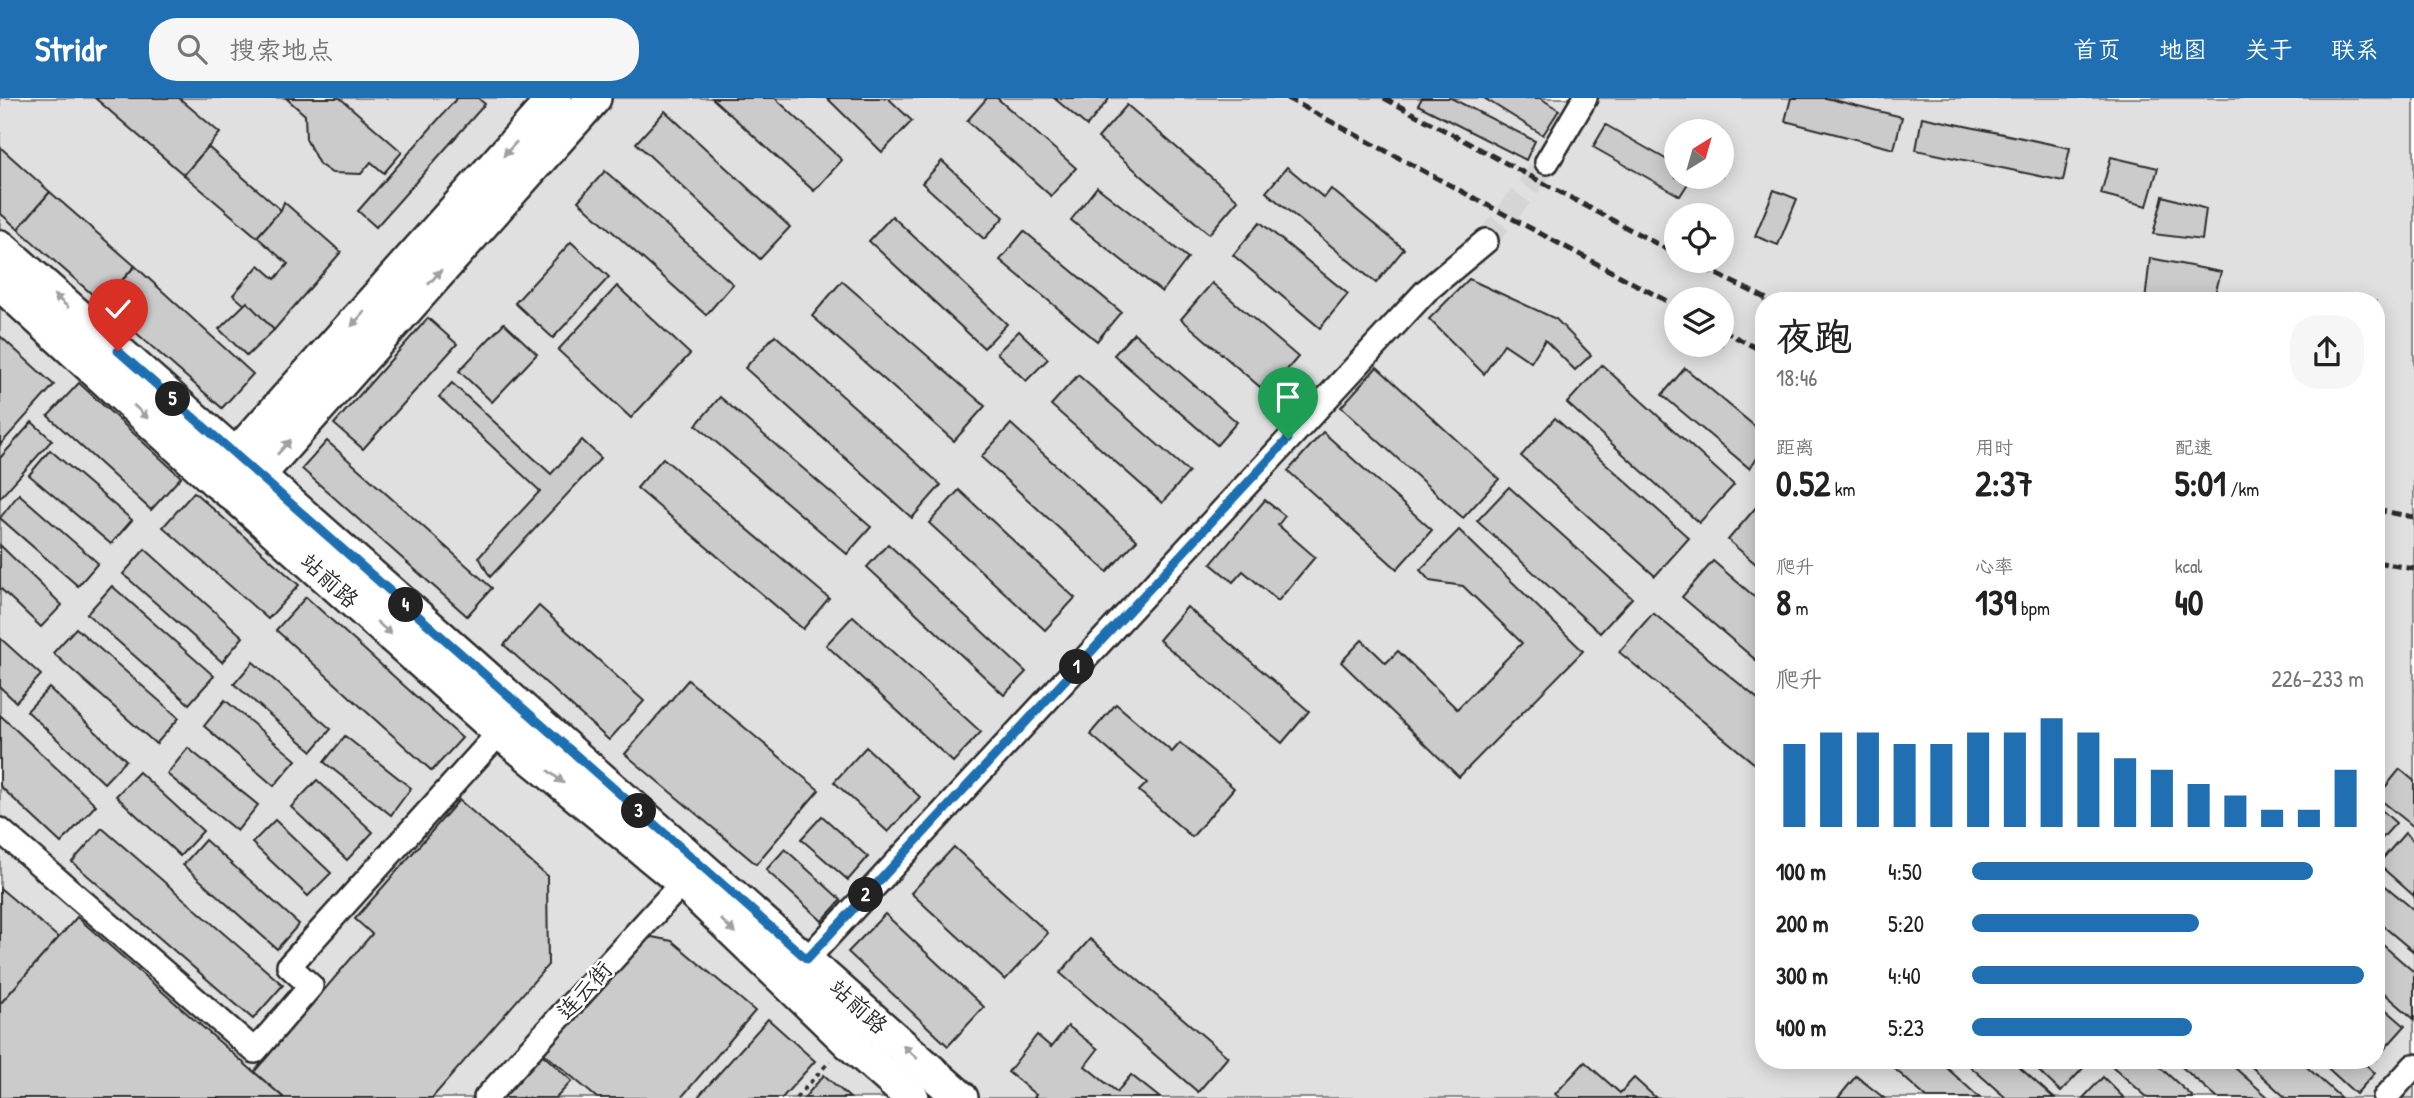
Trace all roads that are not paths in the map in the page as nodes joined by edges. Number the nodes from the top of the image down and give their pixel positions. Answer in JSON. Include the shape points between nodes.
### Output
{"nodes":[{"id":1,"x":555,"y":98,"type":"edge"},
{"id":2,"x":594,"y":98,"type":"edge"},
{"id":3,"x":1585,"y":98,"type":"edge"},
{"id":4,"x":1546,"y":162,"type":"tunnel mouth"},
{"id":5,"x":1486,"y":241,"type":"tunnel mouth"},
{"id":6,"x":0,"y":247,"type":"edge"},
{"id":7,"x":0,"y":283,"type":"edge"},
{"id":8,"x":237,"y":477,"type":"junction"},
{"id":9,"x":500,"y":732,"type":"junction"},
{"id":10,"x":0,"y":830,"type":"edge"},
{"id":11,"x":683,"y":882,"type":"junction"},
{"id":12,"x":807,"y":959,"type":"junction"},
{"id":13,"x":2414,"y":1066,"type":"edge"},
{"id":14,"x":486,"y":1098,"type":"edge"},
{"id":15,"x":912,"y":1098,"type":"edge"},
{"id":16,"x":961,"y":1098,"type":"edge"},
{"id":17,"x":2385,"y":1098,"type":"edge"}],
"edges":[{"from":1,"to":8,"type":"main road","one_way":true},
{"from":8,"to":2,"type":"main road","one_way":true},
{"from":3,"to":4,"type":"street"},
{"from":5,"to":12,"type":"street","via":[[1416,301]]},
{"from":8,"to":6,"type":"main road","name":"站前路","one_way":true},
{"from":7,"to":8,"type":"main road","name":"站前路","one_way":true},
{"from":8,"to":9,"type":"main road","name":"站前路","one_way":true},
{"from":8,"to":12,"type":"main road","name":"站前路"},
{"from":9,"to":10,"type":"street","via":[[289,966],[311,986],[255,1051]]},
{"from":9,"to":11,"type":"main road","name":"站前路","one_way":true},
{"from":11,"to":14,"type":"street","name":"连云街"},
{"from":11,"to":15,"type":"main road","name":"站前路","one_way":true},
{"from":16,"to":12,"type":"main road","name":"站前路","one_way":true},
{"from":13,"to":17,"type":"street"}]}
